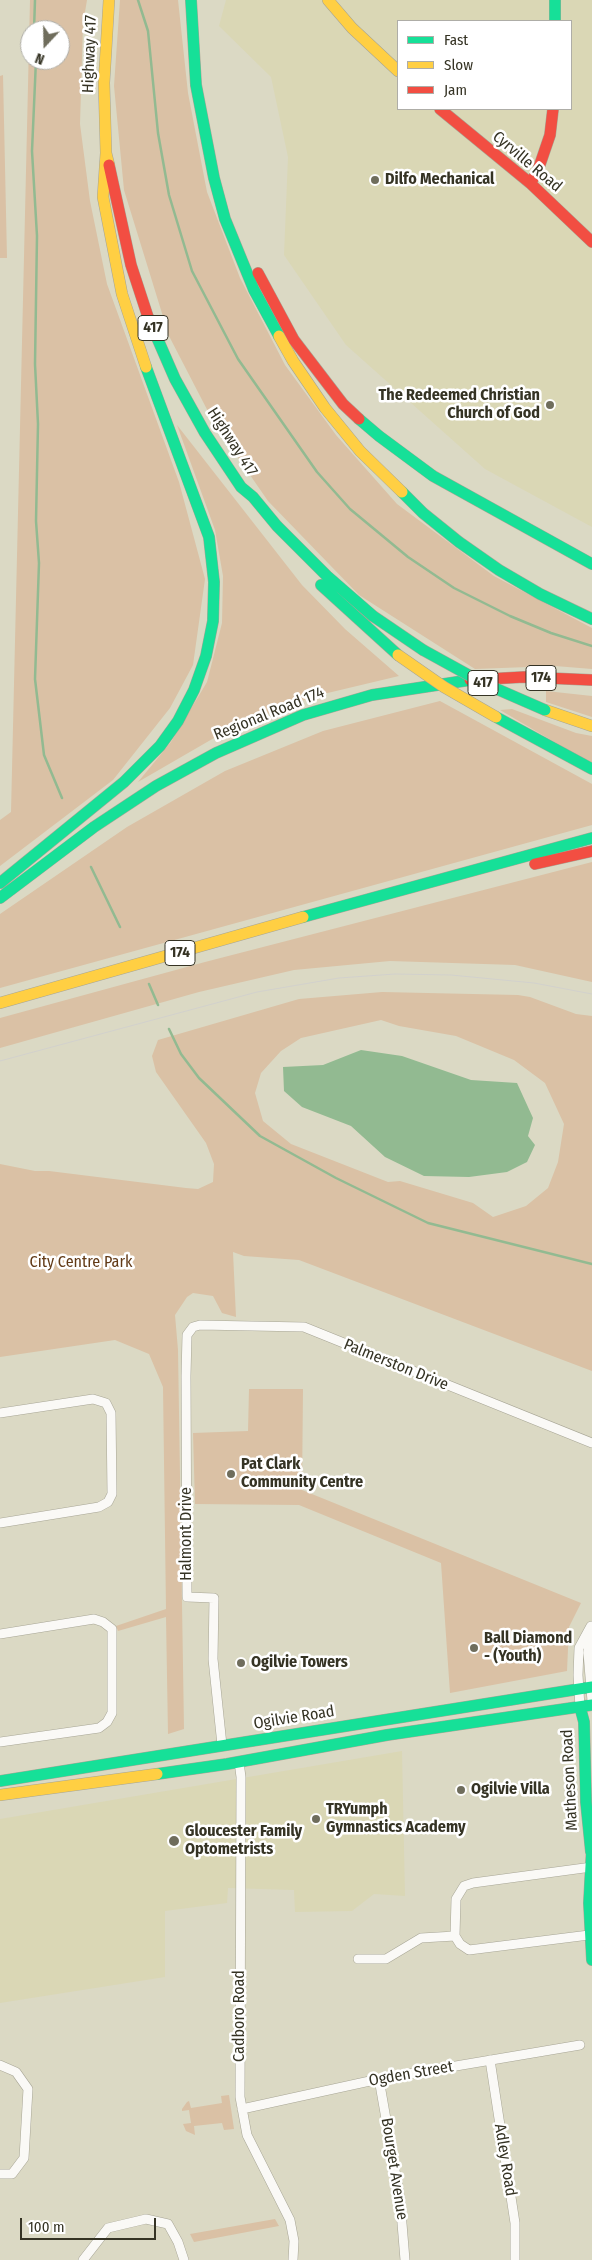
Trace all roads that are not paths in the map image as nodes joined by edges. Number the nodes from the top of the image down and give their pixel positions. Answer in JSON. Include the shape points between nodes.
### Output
{"nodes":[{"id":1,"x":109,"y":0,"type":"edge"},
{"id":2,"x":191,"y":0,"type":"edge"},
{"id":3,"x":328,"y":0,"type":"edge"},
{"id":4,"x":555,"y":0,"type":"edge"},
{"id":5,"x":555,"y":20,"type":"edge"},
{"id":6,"x":397,"y":70,"type":"edge"},
{"id":7,"x":441,"y":110,"type":"edge"},
{"id":8,"x":554,"y":110,"type":"edge"},
{"id":9,"x":106,"y":153,"type":"junction"},
{"id":10,"x":214,"y":178,"type":"junction"},
{"id":11,"x":530,"y":183,"type":"junction"},
{"id":12,"x":592,"y":242,"type":"edge"},
{"id":13,"x":241,"y":487,"type":"junction"},
{"id":14,"x":592,"y":564,"type":"edge"},
{"id":15,"x":592,"y":619,"type":"edge"},
{"id":16,"x":592,"y":680,"type":"edge"},
{"id":17,"x":592,"y":726,"type":"edge"},
{"id":18,"x":592,"y":769,"type":"edge"},
{"id":19,"x":592,"y":838,"type":"edge"},
{"id":20,"x":592,"y":851,"type":"edge"},
{"id":21,"x":0,"y":883,"type":"edge"},
{"id":22,"x":0,"y":898,"type":"edge"},
{"id":23,"x":360,"y":903,"type":"junction"},
{"id":24,"x":0,"y":1003,"type":"edge"},
{"id":25,"x":193,"y":1327,"type":"joint"},
{"id":26,"x":0,"y":1413,"type":"edge"},
{"id":27,"x":592,"y":1443,"type":"edge"},
{"id":28,"x":0,"y":1523,"type":"edge"},
{"id":29,"x":592,"y":1625,"type":"edge"},
{"id":30,"x":0,"y":1634,"type":"edge"},
{"id":31,"x":591,"y":1687,"type":"edge"},
{"id":32,"x":578,"y":1689,"type":"junction"},
{"id":33,"x":592,"y":1701,"type":"edge"},
{"id":34,"x":586,"y":1706,"type":"edge"},
{"id":35,"x":0,"y":1742,"type":"edge"},
{"id":36,"x":222,"y":1746,"type":"junction"},
{"id":37,"x":239,"y":1762,"type":"junction"},
{"id":38,"x":0,"y":1781,"type":"edge"},
{"id":39,"x":0,"y":1795,"type":"edge"},
{"id":40,"x":592,"y":1850,"type":"edge"},
{"id":41,"x":591,"y":1867,"type":"edge"},
{"id":42,"x":589,"y":1934,"type":"junction"},
{"id":43,"x":455,"y":1936,"type":"junction"},
{"id":44,"x":358,"y":1959,"type":"dead end"},
{"id":45,"x":592,"y":1960,"type":"edge"},
{"id":46,"x":580,"y":2045,"type":"dead end"},
{"id":47,"x":490,"y":2060,"type":"junction"},
{"id":48,"x":0,"y":2065,"type":"edge"},
{"id":49,"x":379,"y":2079,"type":"junction"},
{"id":50,"x":242,"y":2109,"type":"junction"},
{"id":51,"x":0,"y":2174,"type":"edge"},
{"id":52,"x":83,"y":2260,"type":"edge"},
{"id":53,"x":184,"y":2260,"type":"edge"},
{"id":54,"x":293,"y":2260,"type":"edge"},
{"id":55,"x":405,"y":2260,"type":"edge"},
{"id":56,"x":515,"y":2260,"type":"edge"}],
"edges":[{"from":1,"to":9,"type":"main road","name":"Highway 417","number":"417","via":[[104,73]]},
{"from":2,"to":10,"type":"main road","via":[[196,84]]},
{"from":3,"to":6,"type":"main road","via":[[352,28]]},
{"from":4,"to":5,"type":"main road"},
{"from":7,"to":11,"type":"main road","name":"Cyrville Road"},
{"from":8,"to":11,"type":"main road","via":[[550,136],[537,173]]},
{"from":9,"to":13,"type":"main road","name":"Highway 417","number":"417","via":[[125,243],[154,331],[191,409]]},
{"from":9,"to":21,"type":"main road","via":[[103,197],[122,294],[209,538],[214,582],[213,621],[204,664],[194,690],[160,746],[124,782]]},
{"from":10,"to":14,"type":"main road","via":[[282,319],[318,374],[344,404],[379,436],[427,472]]},
{"from":10,"to":15,"type":"main road","via":[[235,246],[268,317],[325,408],[360,451],[423,514],[471,551],[525,586]]},
{"from":11,"to":12,"type":"main road","name":"Cyrville Road"},
{"from":13,"to":17,"type":"main road","name":"Highway 417","number":"417","bridge":true,"via":[[287,537],[373,616],[463,673],[545,710]]},
{"from":13,"to":18,"type":"main road","bridge":true,"via":[[246,501],[288,551],[398,655],[444,687]]},
{"from":16,"to":22,"type":"main road","name":"Regional Road 174","number":"174","via":[[490,678],[441,683],[362,697],[302,714],[216,752],[156,786],[94,827]]},
{"from":19,"to":23,"type":"main road","number":"174","via":[[454,874]]},
{"from":20,"to":23,"type":"main road"},
{"from":23,"to":24,"type":"main road","number":"174"},
{"from":25,"to":27,"type":"street","name":"Palmerston Drive","via":[[304,1327]]},
{"from":25,"to":36,"type":"street","name":"Halmont Drive","via":[[187,1335],[186,1376],[187,1597],[214,1598],[213,1659]]},
{"from":26,"to":28,"type":"street","via":[[93,1399],[106,1403],[111,1413],[112,1494],[108,1502],[99,1507]]},
{"from":29,"to":31,"type":"street","via":[[588,1653]]},
{"from":29,"to":32,"type":"street","via":[[579,1648]]},
{"from":30,"to":35,"type":"street","via":[[94,1619],[112,1629],[112,1713],[107,1722],[99,1728]]},
{"from":31,"to":32,"type":"main road","name":"Ogilvie Road"},
{"from":31,"to":33,"type":"street"},
{"from":32,"to":34,"type":"street"},
{"from":32,"to":36,"type":"main road","name":"Ogilvie Road"},
{"from":34,"to":37,"type":"main road","name":"Ogilvie Road","via":[[387,1735]]},
{"from":34,"to":40,"type":"main road","name":"Matheson Road","via":[[586,1802]]},
{"from":36,"to":38,"type":"main road","name":"Ogilvie Road"},
{"from":37,"to":39,"type":"main road","name":"Ogilvie Road"},
{"from":37,"to":50,"type":"street","name":"Cadboro Road","via":[[239,2061]]},
{"from":40,"to":41,"type":"main road","name":"Matheson Road"},
{"from":41,"to":42,"type":"main road","name":"Matheson Road"},
{"from":41,"to":43,"type":"street","via":[[464,1886],[456,1899]]},
{"from":42,"to":43,"type":"street","via":[[469,1950]]},
{"from":42,"to":45,"type":"main road","name":"Matheson Road"},
{"from":43,"to":44,"type":"street","via":[[421,1938],[386,1959]]},
{"from":46,"to":47,"type":"street","name":"Ogden Street"},
{"from":47,"to":49,"type":"street","name":"Ogden Street"},
{"from":47,"to":56,"type":"street","name":"Adley Road","via":[[516,2223]]},
{"from":48,"to":51,"type":"street","via":[[16,2072],[28,2089],[24,2158],[12,2174]]},
{"from":49,"to":50,"type":"street","name":"Ogden Street"},
{"from":49,"to":55,"type":"street","name":"Bourget Avenue","via":[[400,2199]]},
{"from":50,"to":54,"type":"street","name":"Cadboro Road","via":[[247,2135],[290,2220]]},
{"from":52,"to":53,"type":"street","via":[[108,2228],[146,2218],[168,2224]]}]}
